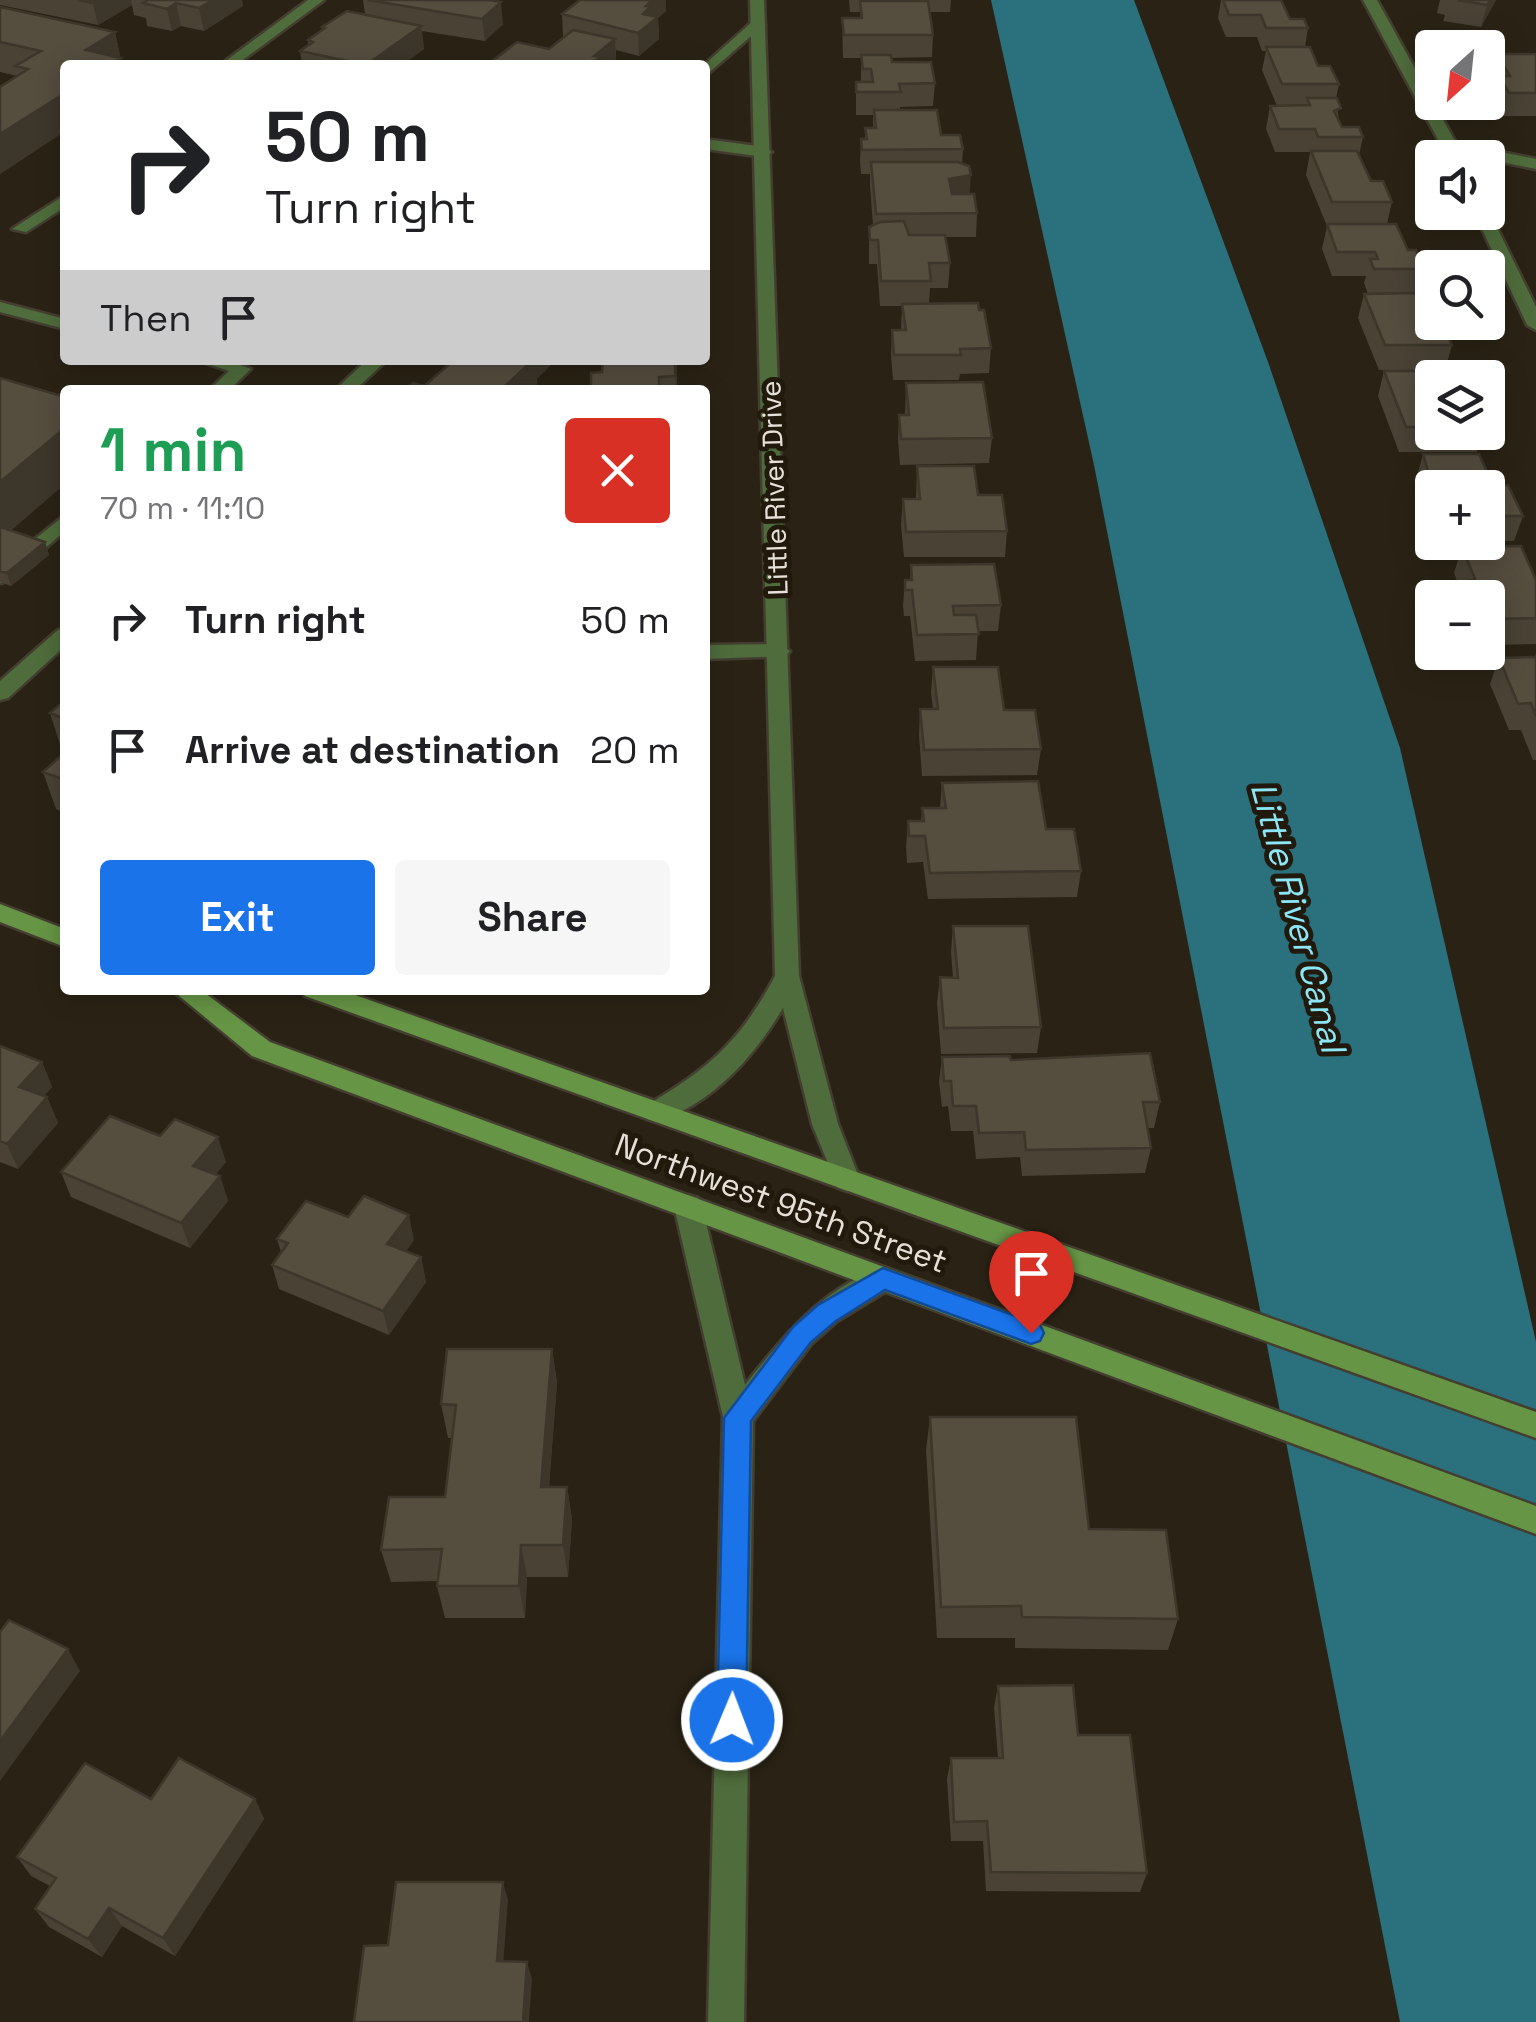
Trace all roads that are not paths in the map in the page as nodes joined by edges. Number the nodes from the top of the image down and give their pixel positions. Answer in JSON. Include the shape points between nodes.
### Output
{"nodes":[{"id":1,"x":317,"y":0,"type":"edge"},
{"id":2,"x":757,"y":0,"type":"edge"},
{"id":3,"x":1370,"y":0,"type":"edge"},
{"id":4,"x":758,"y":24,"type":"junction"},
{"id":5,"x":234,"y":60,"type":"edge"},
{"id":6,"x":710,"y":67,"type":"edge"},
{"id":7,"x":1447,"y":140,"type":"edge"},
{"id":8,"x":710,"y":145,"type":"edge"},
{"id":9,"x":764,"y":152,"type":"junction"},
{"id":10,"x":1505,"y":159,"type":"edge"},
{"id":11,"x":1536,"y":164,"type":"edge"},
{"id":12,"x":60,"y":203,"type":"edge"},
{"id":13,"x":20,"y":229,"type":"dead end"},
{"id":14,"x":1491,"y":230,"type":"edge"},
{"id":15,"x":0,"y":307,"type":"edge"},
{"id":16,"x":60,"y":323,"type":"edge"},
{"id":17,"x":1536,"y":326,"type":"edge"},
{"id":18,"x":226,"y":365,"type":"edge"},
{"id":19,"x":372,"y":365,"type":"edge"},
{"id":20,"x":224,"y":385,"type":"edge"},
{"id":21,"x":350,"y":385,"type":"edge"},
{"id":22,"x":60,"y":525,"type":"edge"},
{"id":23,"x":0,"y":576,"type":"edge"},
{"id":24,"x":60,"y":640,"type":"edge"},
{"id":25,"x":779,"y":651,"type":"junction"},
{"id":26,"x":710,"y":652,"type":"edge"},
{"id":27,"x":0,"y":693,"type":"edge"},
{"id":28,"x":0,"y":913,"type":"edge"},
{"id":29,"x":60,"y":936,"type":"edge"},
{"id":30,"x":788,"y":976,"type":"junction"},
{"id":31,"x":191,"y":995,"type":"edge"},
{"id":32,"x":328,"y":995,"type":"edge"},
{"id":33,"x":656,"y":1112,"type":"junction"},
{"id":34,"x":847,"y":1180,"type":"junction"},
{"id":35,"x":688,"y":1206,"type":"junction"},
{"id":36,"x":883,"y":1278,"type":"junction"},
{"id":37,"x":738,"y":1418,"type":"junction"},
{"id":38,"x":1536,"y":1425,"type":"edge"},
{"id":39,"x":1536,"y":1520,"type":"edge"},
{"id":40,"x":726,"y":2022,"type":"edge"}],
"edges":[{"from":1,"to":5,"type":"street"},
{"from":2,"to":4,"type":"street","name":"Little River Drive"},
{"from":3,"to":7,"type":"street"},
{"from":4,"to":6,"type":"street"},
{"from":4,"to":9,"type":"street","name":"Little River Drive"},
{"from":8,"to":9,"type":"street"},
{"from":9,"to":25,"type":"street","name":"Little River Drive"},
{"from":10,"to":11,"type":"street"},
{"from":12,"to":13,"type":"street"},
{"from":14,"to":17,"type":"street"},
{"from":15,"to":16,"type":"street"},
{"from":18,"to":20,"type":"street","via":[[242,369]]},
{"from":19,"to":21,"type":"street"},
{"from":22,"to":23,"type":"street"},
{"from":24,"to":27,"type":"street"},
{"from":25,"to":26,"type":"street"},
{"from":25,"to":30,"type":"street","name":"Little River Drive"},
{"from":28,"to":29,"type":"main road"},
{"from":30,"to":33,"type":"street","name":"Little River Drive","via":[[735,1062]]},
{"from":30,"to":34,"type":"street","name":"Little River Drive","via":[[825,1124]]},
{"from":31,"to":35,"type":"main road","name":"Northwest 95th Street","via":[[261,1049]]},
{"from":32,"to":33,"type":"main road","name":"Northwest 95th Street"},
{"from":33,"to":34,"type":"main road","name":"Northwest 95th Street"},
{"from":34,"to":38,"type":"main road","name":"Northwest 95th Street"},
{"from":35,"to":36,"type":"main road","name":"Northwest 95th Street"},
{"from":35,"to":37,"type":"street"},
{"from":36,"to":37,"type":"street","via":[[802,1334]]},
{"from":36,"to":39,"type":"main road","name":"Northwest 95th Street"},
{"from":37,"to":40,"type":"street"}]}
